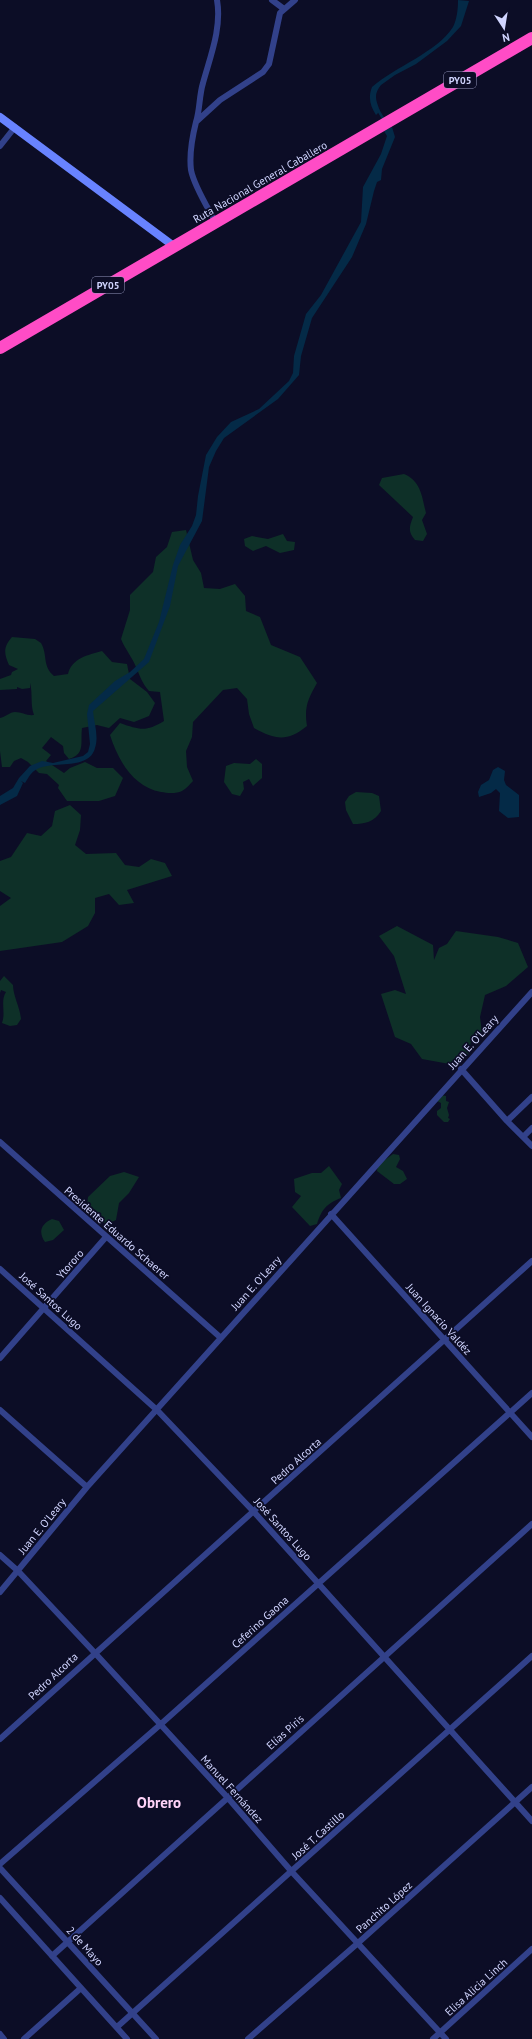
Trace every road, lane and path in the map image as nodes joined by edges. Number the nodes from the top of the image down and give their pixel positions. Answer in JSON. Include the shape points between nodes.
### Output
{"nodes":[{"id":1,"x":218,"y":0,"type":"edge"},
{"id":2,"x":272,"y":0,"type":"edge"},
{"id":3,"x":295,"y":0,"type":"edge"},
{"id":4,"x":284,"y":9,"type":"junction"},
{"id":5,"x":532,"y":38,"type":"edge"},
{"id":6,"x":0,"y":117,"type":"edge"},
{"id":7,"x":197,"y":121,"type":"junction"},
{"id":8,"x":15,"y":127,"type":"junction"},
{"id":9,"x":0,"y":146,"type":"edge"},
{"id":10,"x":216,"y":223,"type":"junction"},
{"id":11,"x":175,"y":247,"type":"junction"},
{"id":12,"x":0,"y":348,"type":"edge"},
{"id":13,"x":532,"y":992,"type":"edge"},
{"id":14,"x":461,"y":1069,"type":"junction"},
{"id":15,"x":532,"y":1097,"type":"edge"},
{"id":16,"x":507,"y":1121,"type":"junction"},
{"id":17,"x":532,"y":1128,"type":"edge"},
{"id":18,"x":523,"y":1137,"type":"junction"},
{"id":19,"x":0,"y":1142,"type":"edge"},
{"id":20,"x":532,"y":1146,"type":"edge"},
{"id":21,"x":331,"y":1214,"type":"junction"},
{"id":22,"x":106,"y":1237,"type":"junction"},
{"id":23,"x":532,"y":1261,"type":"edge"},
{"id":24,"x":0,"y":1269,"type":"edge"},
{"id":25,"x":44,"y":1308,"type":"junction"},
{"id":26,"x":221,"y":1338,"type":"junction"},
{"id":27,"x":446,"y":1341,"type":"junction"},
{"id":28,"x":0,"y":1358,"type":"edge"},
{"id":29,"x":532,"y":1393,"type":"edge"},
{"id":30,"x":0,"y":1410,"type":"edge"},
{"id":31,"x":157,"y":1410,"type":"junction"},
{"id":32,"x":510,"y":1413,"type":"junction"},
{"id":33,"x":532,"y":1438,"type":"edge"},
{"id":34,"x":87,"y":1487,"type":"junction"},
{"id":35,"x":254,"y":1512,"type":"junction"},
{"id":36,"x":532,"y":1524,"type":"edge"},
{"id":37,"x":0,"y":1555,"type":"edge"},
{"id":38,"x":18,"y":1571,"type":"junction"},
{"id":39,"x":319,"y":1584,"type":"junction"},
{"id":40,"x":0,"y":1592,"type":"edge"},
{"id":41,"x":94,"y":1652,"type":"junction"},
{"id":42,"x":383,"y":1656,"type":"junction"},
{"id":43,"x":532,"y":1656,"type":"edge"},
{"id":44,"x":161,"y":1724,"type":"junction"},
{"id":45,"x":451,"y":1729,"type":"junction"},
{"id":46,"x":0,"y":1739,"type":"edge"},
{"id":47,"x":532,"y":1787,"type":"edge"},
{"id":48,"x":228,"y":1798,"type":"junction"},
{"id":49,"x":516,"y":1802,"type":"junction"},
{"id":50,"x":532,"y":1821,"type":"edge"},
{"id":51,"x":0,"y":1864,"type":"edge"},
{"id":52,"x":0,"y":1868,"type":"edge"},
{"id":53,"x":292,"y":1872,"type":"junction"},
{"id":54,"x":0,"y":1898,"type":"edge"},
{"id":55,"x":68,"y":1942,"type":"junction"},
{"id":56,"x":358,"y":1943,"type":"junction"},
{"id":57,"x":532,"y":1949,"type":"edge"},
{"id":58,"x":52,"y":1956,"type":"junction"},
{"id":59,"x":81,"y":1988,"type":"junction"},
{"id":60,"x":132,"y":2013,"type":"junction"},
{"id":61,"x":117,"y":2027,"type":"junction"},
{"id":62,"x":440,"y":2032,"type":"junction"},
{"id":63,"x":0,"y":2034,"type":"edge"},
{"id":64,"x":4,"y":2039,"type":"edge"},
{"id":65,"x":24,"y":2039,"type":"edge"},
{"id":66,"x":127,"y":2039,"type":"edge"},
{"id":67,"x":156,"y":2039,"type":"edge"},
{"id":68,"x":248,"y":2039,"type":"edge"},
{"id":69,"x":433,"y":2039,"type":"edge"},
{"id":70,"x":446,"y":2039,"type":"edge"}],
"edges":[{"from":1,"to":7,"type":"street","via":[[216,30],[202,84]]},
{"from":2,"to":4,"type":"street"},
{"from":3,"to":4,"type":"street"},
{"from":4,"to":7,"type":"street","via":[[280,13],[269,64],[263,72],[220,100]]},
{"from":5,"to":10,"type":"highway","name":"Ruta Nacional General Caballero","number":"PY05"},
{"from":6,"to":8,"type":"street"},
{"from":7,"to":10,"type":"street","via":[[191,139],[192,172]]},
{"from":8,"to":9,"type":"street"},
{"from":8,"to":11,"type":"street"},
{"from":10,"to":11,"type":"highway","name":"Ruta Nacional General Caballero","number":"PY05"},
{"from":11,"to":12,"type":"highway","name":"Ruta Nacional General Caballero","number":"PY05"},
{"from":13,"to":14,"type":"street","name":"Juan E. O'Leary"},
{"from":14,"to":16,"type":"street"},
{"from":14,"to":21,"type":"street","name":"Juan E. O'Leary"},
{"from":15,"to":16,"type":"street"},
{"from":16,"to":18,"type":"street"},
{"from":17,"to":18,"type":"street"},
{"from":18,"to":20,"type":"street"},
{"from":19,"to":22,"type":"street","name":"Presidente Eduardo Schaerer"},
{"from":21,"to":26,"type":"street","name":"Juan E. O'Leary"},
{"from":21,"to":27,"type":"street","name":"Juan Ignacio Valdéz"},
{"from":22,"to":25,"type":"street","name":"Ytororo"},
{"from":22,"to":26,"type":"street","name":"Presidente Eduardo Schaerer"},
{"from":23,"to":27,"type":"street","name":"Pedro Alcorta"},
{"from":24,"to":25,"type":"street","name":"José Santos Lugo"},
{"from":25,"to":28,"type":"street","name":"Ytororo"},
{"from":25,"to":31,"type":"street","name":"José Santos Lugo"},
{"from":26,"to":31,"type":"street","name":"Juan E. O'Leary"},
{"from":27,"to":32,"type":"street","name":"Juan Ignacio Valdéz"},
{"from":27,"to":35,"type":"street","name":"Pedro Alcorta"},
{"from":29,"to":32,"type":"street","name":"Ceferino Gaona"},
{"from":30,"to":34,"type":"street"},
{"from":31,"to":34,"type":"street","name":"Juan E. O'Leary"},
{"from":31,"to":35,"type":"street","name":"José Santos Lugo"},
{"from":32,"to":33,"type":"street","name":"Juan Ignacio Valdéz"},
{"from":32,"to":39,"type":"street","name":"Ceferino Gaona"},
{"from":34,"to":38,"type":"street","name":"Juan E. O'Leary"},
{"from":35,"to":39,"type":"street","name":"José Santos Lugo"},
{"from":35,"to":41,"type":"street","name":"Pedro Alcorta"},
{"from":36,"to":42,"type":"street","name":"Elías Piris"},
{"from":37,"to":38,"type":"street","name":"Manuel Fernández"},
{"from":38,"to":40,"type":"street","name":"Juan E. O'Leary"},
{"from":38,"to":41,"type":"street","name":"Manuel Fernández"},
{"from":39,"to":42,"type":"street","name":"José Santos Lugo"},
{"from":39,"to":44,"type":"street","name":"Ceferino Gaona"},
{"from":41,"to":44,"type":"street","name":"Manuel Fernández"},
{"from":41,"to":46,"type":"street","name":"Pedro Alcorta"},
{"from":42,"to":45,"type":"street","name":"José Santos Lugo"},
{"from":42,"to":48,"type":"street","name":"Elías Piris"},
{"from":43,"to":45,"type":"street","name":"José T. Castillo"},
{"from":44,"to":48,"type":"street","name":"Manuel Fernández"},
{"from":44,"to":51,"type":"street","name":"Ceferino Gaona"},
{"from":45,"to":49,"type":"street","name":"José Santos Lugo"},
{"from":45,"to":53,"type":"street","name":"José T. Castillo"},
{"from":47,"to":49,"type":"street","name":"Panchito López"},
{"from":48,"to":53,"type":"street","name":"Manuel Fernández"},
{"from":48,"to":55,"type":"street","name":"Elías Piris"},
{"from":49,"to":50,"type":"street","name":"José Santos Lugo"},
{"from":49,"to":56,"type":"street","name":"Panchito López"},
{"from":52,"to":55,"type":"street","name":"2 de Mayo"},
{"from":53,"to":56,"type":"street","name":"Manuel Fernández"},
{"from":53,"to":60,"type":"street","name":"José T. Castillo"},
{"from":54,"to":58,"type":"street"},
{"from":55,"to":58,"type":"street","name":"Elías Piris"},
{"from":55,"to":60,"type":"street","name":"2 de Mayo"},
{"from":56,"to":62,"type":"street","name":"Manuel Fernández"},
{"from":56,"to":68,"type":"street","name":"Panchito López"},
{"from":57,"to":62,"type":"street","name":"Elisa Alicia Linch"},
{"from":58,"to":59,"type":"street"},
{"from":59,"to":61,"type":"street"},
{"from":59,"to":65,"type":"street"},
{"from":60,"to":61,"type":"street","name":"José T. Castillo"},
{"from":60,"to":67,"type":"street","name":"2 de Mayo"},
{"from":61,"to":66,"type":"street"},
{"from":62,"to":69,"type":"street","name":"Elisa Alicia Linch"},
{"from":62,"to":70,"type":"street","name":"Manuel Fernández"},
{"from":63,"to":64,"type":"street"}]}
